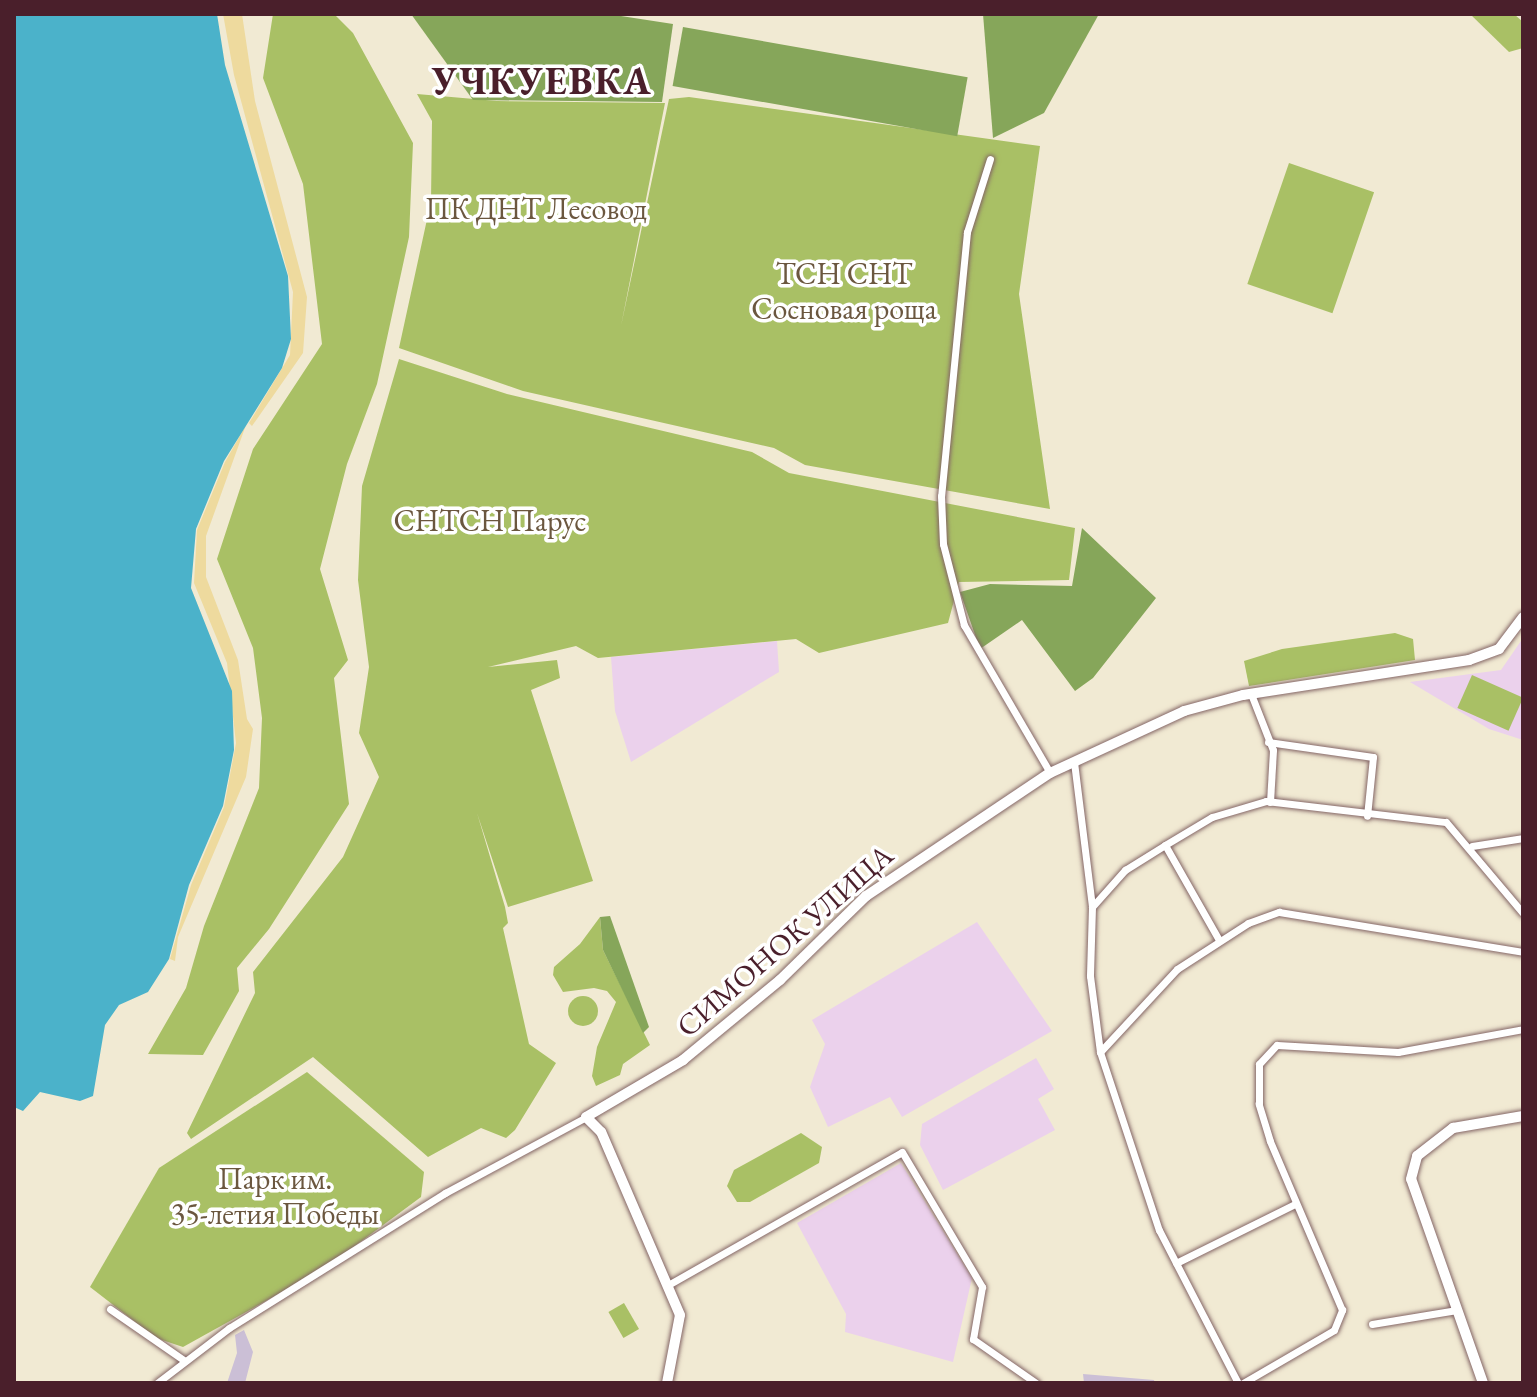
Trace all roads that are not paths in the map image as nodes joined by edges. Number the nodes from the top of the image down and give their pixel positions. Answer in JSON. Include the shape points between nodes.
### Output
{"nodes":[{"id":1,"x":990,"y":159,"type":"dead end"},
{"id":2,"x":1523,"y":617,"type":"edge"},
{"id":3,"x":1251,"y":694,"type":"junction"},
{"id":4,"x":1268,"y":742,"type":"junction"},
{"id":5,"x":1074,"y":762,"type":"junction"},
{"id":6,"x":1050,"y":773,"type":"junction"},
{"id":7,"x":1270,"y":802,"type":"junction"},
{"id":8,"x":1367,"y":816,"type":"junction"},
{"id":9,"x":1523,"y":838,"type":"edge"},
{"id":10,"x":1165,"y":845,"type":"junction"},
{"id":11,"x":1472,"y":846,"type":"junction"},
{"id":12,"x":1092,"y":907,"type":"junction"},
{"id":13,"x":1523,"y":913,"type":"edge"},
{"id":14,"x":1219,"y":940,"type":"junction"},
{"id":15,"x":1523,"y":952,"type":"edge"},
{"id":16,"x":1523,"y":1029,"type":"edge"},
{"id":17,"x":1100,"y":1052,"type":"junction"},
{"id":18,"x":1523,"y":1116,"type":"edge"},
{"id":19,"x":586,"y":1117,"type":"junction"},
{"id":20,"x":1295,"y":1204,"type":"junction"},
{"id":21,"x":1176,"y":1263,"type":"junction"},
{"id":22,"x":668,"y":1285,"type":"junction"},
{"id":23,"x":110,"y":1309,"type":"dead end"},
{"id":24,"x":1457,"y":1310,"type":"junction"},
{"id":25,"x":1372,"y":1324,"type":"dead end"},
{"id":26,"x":185,"y":1361,"type":"junction"},
{"id":27,"x":157,"y":1383,"type":"edge"},
{"id":28,"x":667,"y":1383,"type":"edge"},
{"id":29,"x":1036,"y":1383,"type":"edge"},
{"id":30,"x":1240,"y":1383,"type":"edge"},
{"id":31,"x":1483,"y":1383,"type":"edge"}],
"edges":[{"from":1,"to":6,"type":"street","via":[[967,232],[941,496],[943,544],[964,625]]},
{"from":2,"to":3,"type":"street","name":"СИМОНОК УЛИЦА","via":[[1499,649],[1469,660]]},
{"from":3,"to":4,"type":"street"},
{"from":3,"to":5,"type":"street","name":"СИМОНОК УЛИЦА","via":[[1184,711]]},
{"from":4,"to":7,"type":"street","via":[[1273,750]]},
{"from":4,"to":8,"type":"street","via":[[1373,757]]},
{"from":5,"to":6,"type":"street","name":"СИМОНОК УЛИЦА"},
{"from":5,"to":12,"type":"street"},
{"from":6,"to":19,"type":"street","name":"СИМОНОК УЛИЦА","via":[[866,896],[780,980],[673,1067]]},
{"from":7,"to":8,"type":"street"},
{"from":7,"to":10,"type":"street","via":[[1212,817]]},
{"from":8,"to":11,"type":"street","via":[[1446,822]]},
{"from":9,"to":11,"type":"street"},
{"from":10,"to":12,"type":"street","via":[[1125,870]]},
{"from":10,"to":14,"type":"street"},
{"from":11,"to":13,"type":"street"},
{"from":12,"to":17,"type":"street","via":[[1090,976]]},
{"from":14,"to":15,"type":"street","via":[[1279,912]]},
{"from":14,"to":17,"type":"street","via":[[1177,969]]},
{"from":16,"to":20,"type":"street","via":[[1398,1052],[1277,1045],[1259,1064],[1259,1104]]},
{"from":17,"to":21,"type":"street","via":[[1156,1222]]},
{"from":18,"to":24,"type":"street","via":[[1453,1128],[1417,1156],[1411,1179]]},
{"from":19,"to":22,"type":"street","via":[[601,1132]]},
{"from":19,"to":26,"type":"street","name":"СИМОНОК УЛИЦА","via":[[453,1188]]},
{"from":20,"to":21,"type":"street"},
{"from":20,"to":30,"type":"street","via":[[1342,1310],[1334,1330]]},
{"from":21,"to":30,"type":"street"},
{"from":22,"to":28,"type":"street","via":[[680,1315]]},
{"from":22,"to":29,"type":"street","via":[[902,1152],[982,1287],[973,1339]]},
{"from":23,"to":26,"type":"street"},
{"from":24,"to":25,"type":"street"},
{"from":24,"to":31,"type":"street"},
{"from":26,"to":27,"type":"street","name":"СИМОНОК УЛИЦА"}]}
